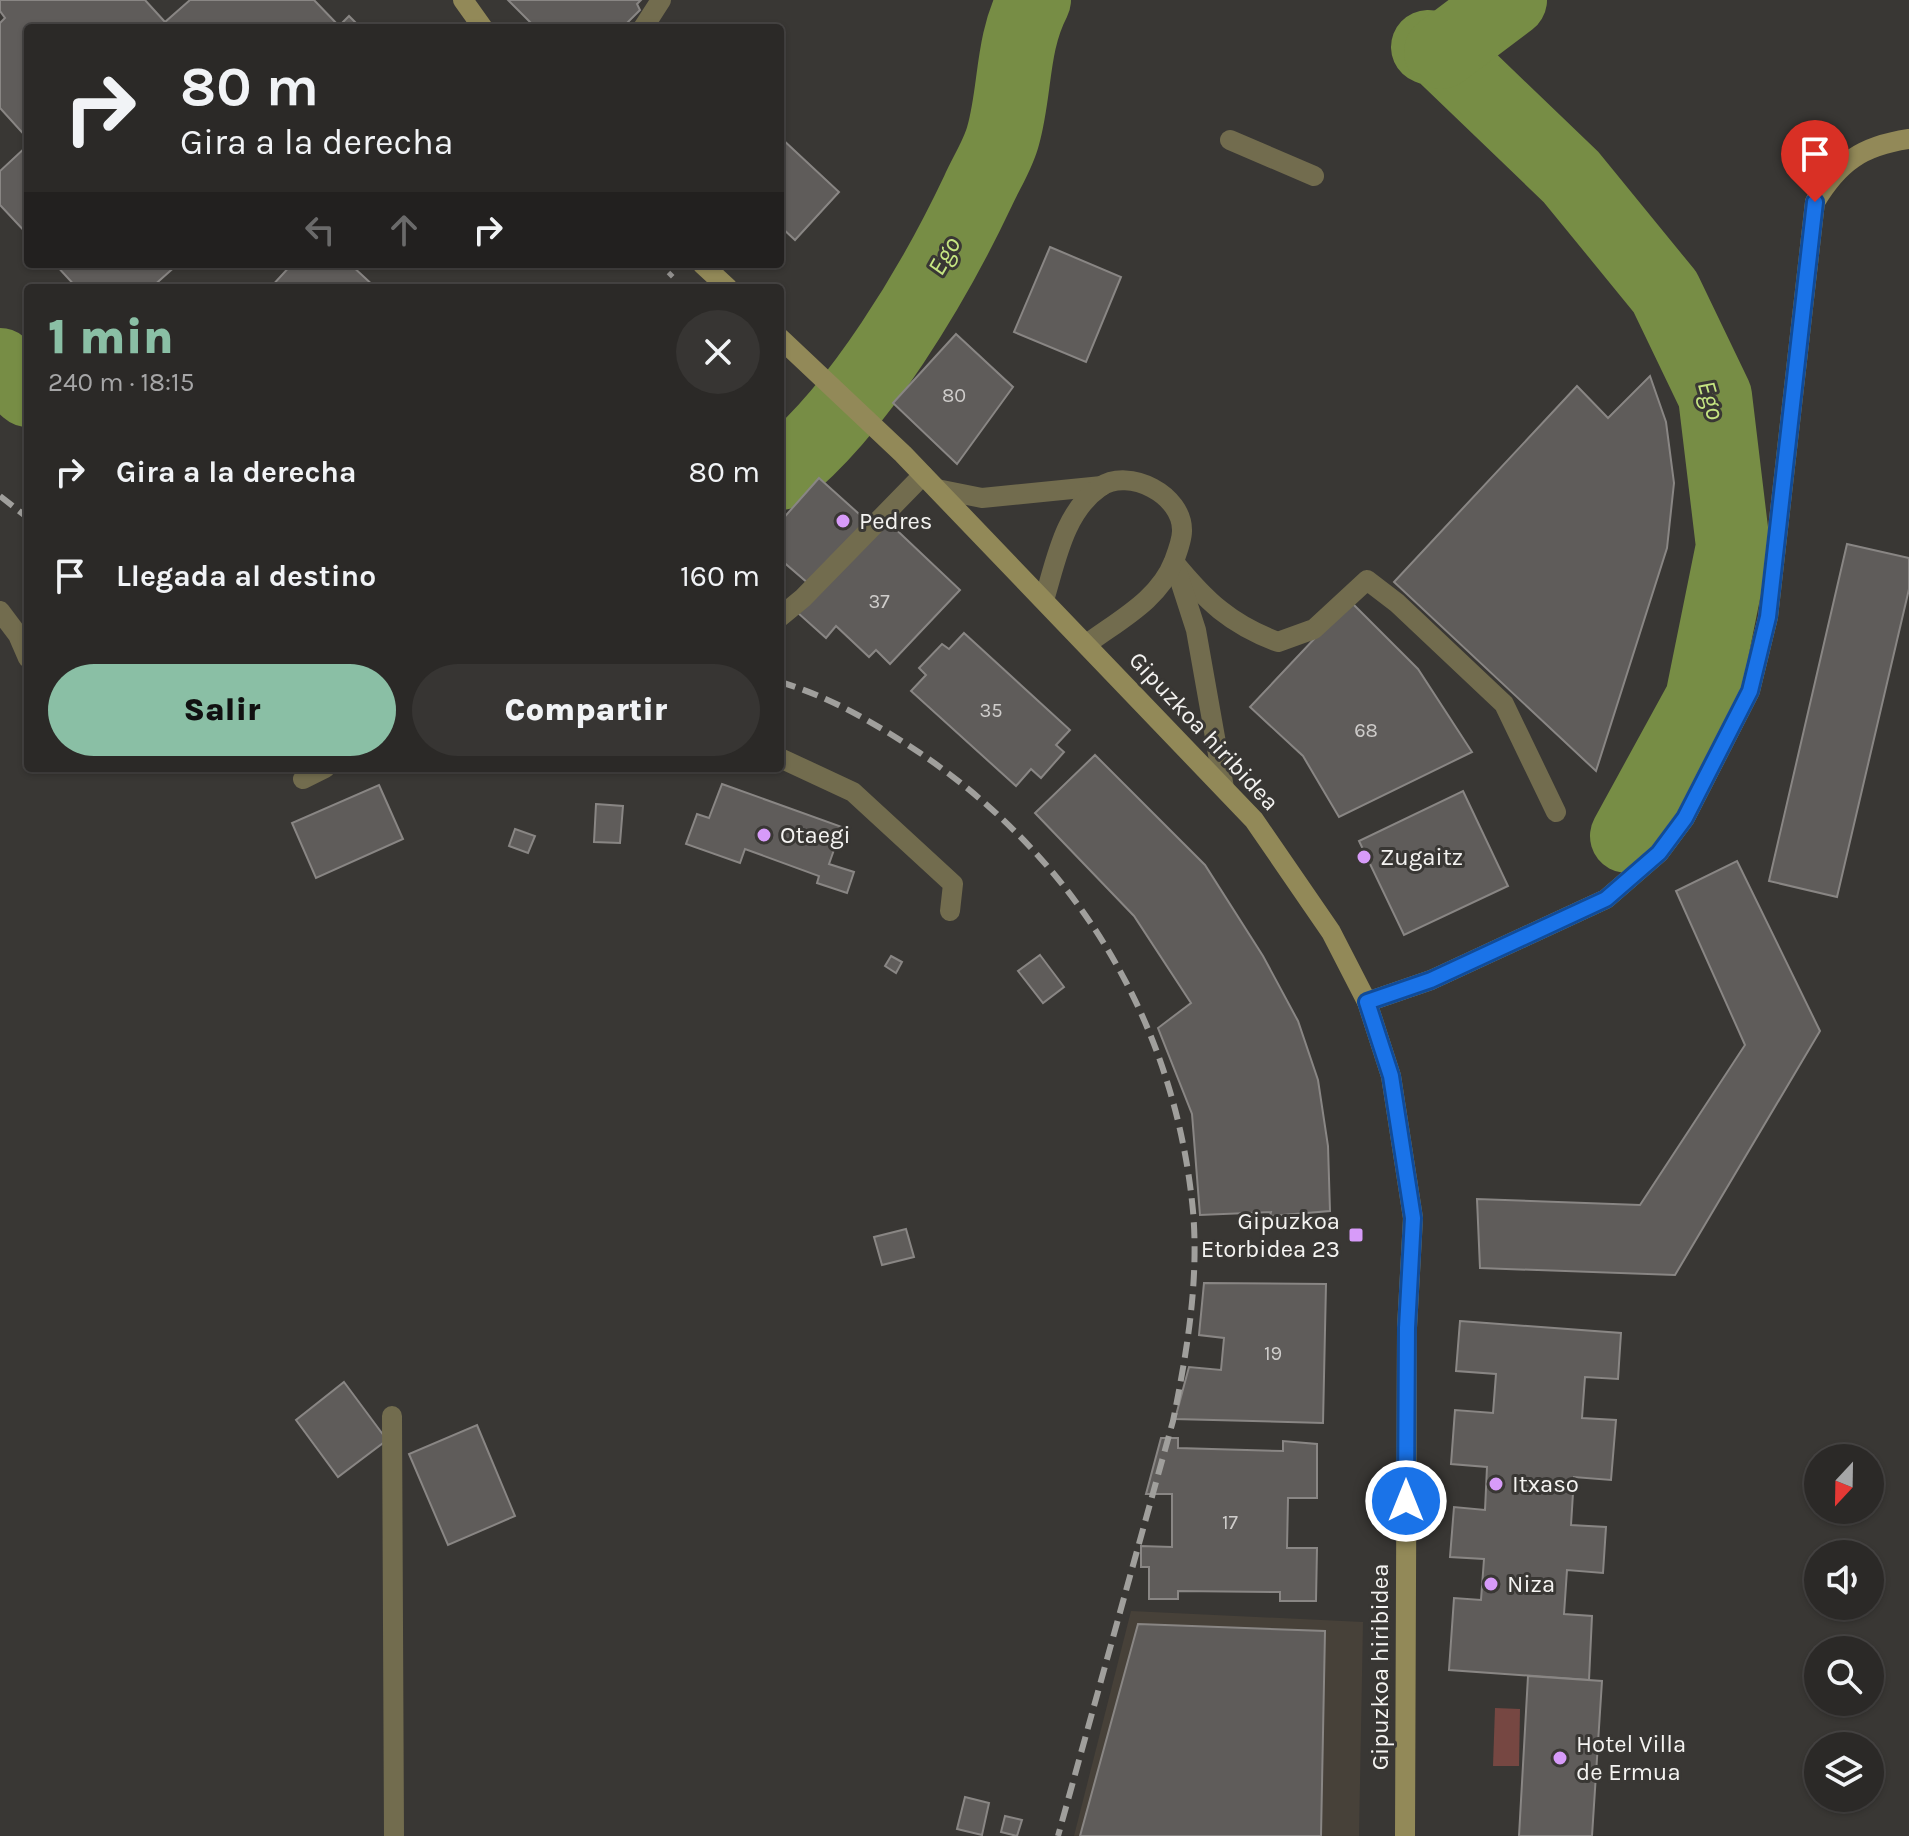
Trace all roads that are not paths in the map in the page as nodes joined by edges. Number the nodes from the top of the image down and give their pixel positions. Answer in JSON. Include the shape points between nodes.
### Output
{"nodes":[{"id":1,"x":463,"y":0,"type":"edge"},
{"id":2,"x":661,"y":0,"type":"edge"},
{"id":3,"x":480,"y":24,"type":"edge"},
{"id":4,"x":646,"y":24,"type":"edge"},
{"id":5,"x":1909,"y":139,"type":"edge"},
{"id":6,"x":1230,"y":140,"type":"dead end"},
{"id":7,"x":1314,"y":176,"type":"dead end"},
{"id":8,"x":706,"y":268,"type":"edge"},
{"id":9,"x":724,"y":284,"type":"edge"},
{"id":10,"x":784,"y":342,"type":"edge"},
{"id":11,"x":930,"y":482,"type":"junction"},
{"id":12,"x":1102,"y":486,"type":"junction"},
{"id":13,"x":1174,"y":562,"type":"junction"},
{"id":14,"x":1044,"y":600,"type":"junction"},
{"id":15,"x":0,"y":611,"type":"edge"},
{"id":16,"x":784,"y":614,"type":"edge"},
{"id":17,"x":1087,"y":644,"type":"junction"},
{"id":18,"x":24,"y":649,"type":"edge"},
{"id":19,"x":784,"y":760,"type":"edge"},
{"id":20,"x":317,"y":772,"type":"edge"},
{"id":21,"x":303,"y":779,"type":"dead end"},
{"id":22,"x":1224,"y":788,"type":"junction"},
{"id":23,"x":1556,"y":812,"type":"dead end"},
{"id":24,"x":950,"y":911,"type":"dead end"},
{"id":25,"x":1367,"y":1002,"type":"junction"},
{"id":26,"x":392,"y":1416,"type":"dead end"},
{"id":27,"x":394,"y":1836,"type":"edge"},
{"id":28,"x":1405,"y":1836,"type":"edge"}],
"edges":[{"from":1,"to":3,"type":"street"},
{"from":2,"to":4,"type":"street"},
{"from":5,"to":25,"type":"street","via":[[1882,143],[1834,170],[1815,202],[1768,617],[1750,691],[1685,818],[1659,853],[1606,899],[1431,980]]},
{"from":6,"to":7,"type":"street"},
{"from":8,"to":9,"type":"street"},
{"from":10,"to":11,"type":"street","name":"Gipuzkoa hiribidea"},
{"from":11,"to":12,"type":"street","via":[[982,498]]},
{"from":11,"to":14,"type":"street","name":"Gipuzkoa hiribidea"},
{"from":11,"to":16,"type":"street"},
{"from":12,"to":13,"type":"street","via":[[1126,480],[1152,488],[1174,504],[1182,530]]},
{"from":12,"to":14,"type":"street","via":[[1080,506],[1066,529]]},
{"from":13,"to":17,"type":"street","via":[[1154,595]]},
{"from":13,"to":22,"type":"street","via":[[1196,630]]},
{"from":13,"to":23,"type":"street","via":[[1196,589],[1243,629],[1278,642],[1314,629],[1367,580],[1504,704]]},
{"from":14,"to":17,"type":"street","name":"Gipuzkoa hiribidea"},
{"from":15,"to":18,"type":"street"},
{"from":17,"to":22,"type":"street","name":"Gipuzkoa hiribidea"},
{"from":19,"to":24,"type":"street","via":[[853,792],[953,884]]},
{"from":20,"to":21,"type":"street"},
{"from":22,"to":25,"type":"street","name":"Gipuzkoa hiribidea","via":[[1254,820],[1331,932]]},
{"from":25,"to":28,"type":"street","name":"Gipuzkoa hiribidea","via":[[1391,1076],[1413,1218],[1407,1328]]},
{"from":26,"to":27,"type":"street"}]}
